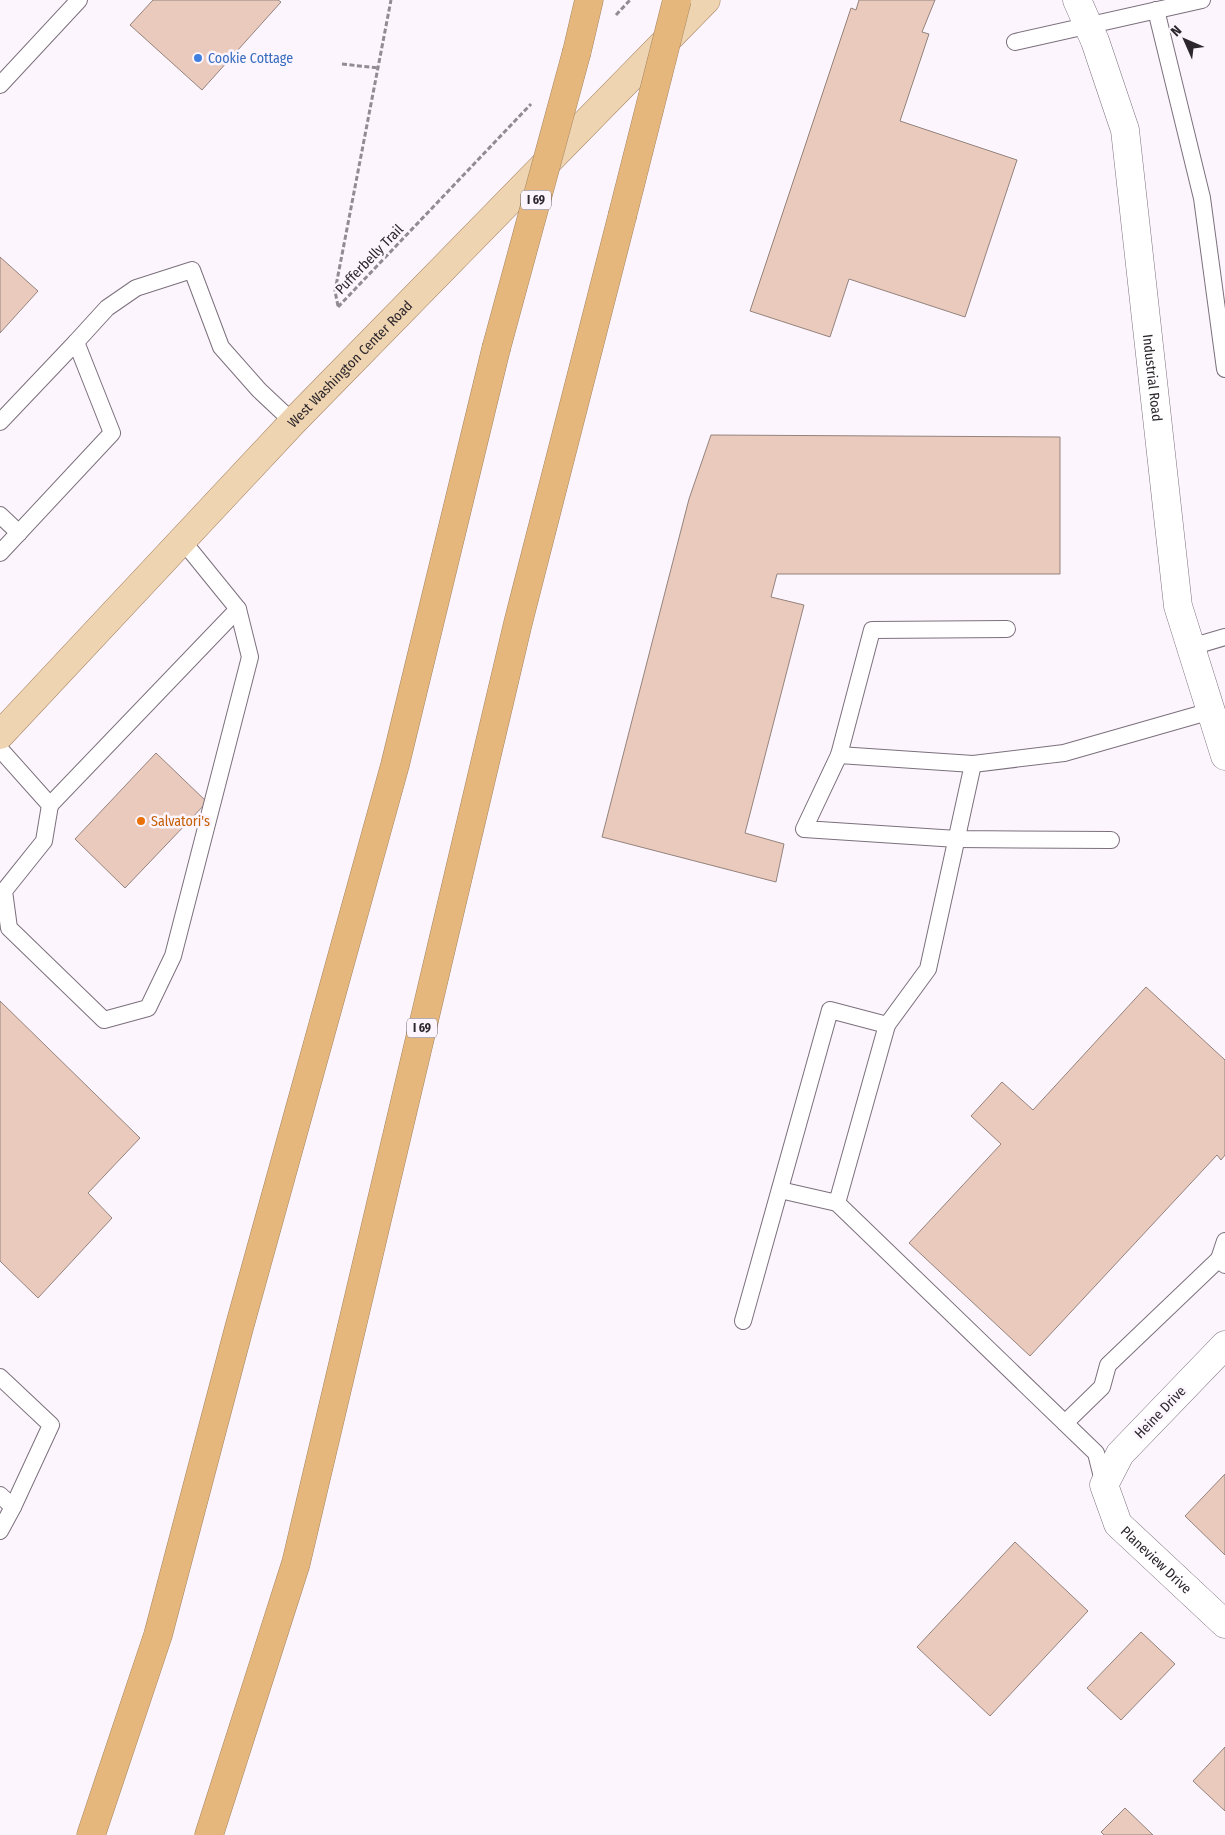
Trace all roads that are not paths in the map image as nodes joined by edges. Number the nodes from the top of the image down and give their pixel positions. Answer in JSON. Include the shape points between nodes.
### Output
{"nodes":[{"id":1,"x":79,"y":0,"type":"edge"},
{"id":2,"x":589,"y":0,"type":"edge"},
{"id":3,"x":677,"y":0,"type":"edge"},
{"id":4,"x":706,"y":0,"type":"edge"},
{"id":5,"x":1077,"y":0,"type":"edge"},
{"id":6,"x":1202,"y":0,"type":"edge"},
{"id":7,"x":1156,"y":10,"type":"junction"},
{"id":8,"x":1088,"y":25,"type":"junction"},
{"id":9,"x":1014,"y":42,"type":"dead end"},
{"id":10,"x":0,"y":84,"type":"edge"},
{"id":11,"x":76,"y":342,"type":"junction"},
{"id":12,"x":1225,"y":369,"type":"edge"},
{"id":13,"x":0,"y":422,"type":"edge"},
{"id":14,"x":293,"y":422,"type":"junction"},
{"id":15,"x":0,"y":515,"type":"edge"},
{"id":16,"x":19,"y":533,"type":"junction"},
{"id":17,"x":182,"y":540,"type":"junction"},
{"id":18,"x":0,"y":553,"type":"edge"},
{"id":19,"x":238,"y":609,"type":"junction"},
{"id":20,"x":1008,"y":629,"type":"dead end"},
{"id":21,"x":1225,"y":637,"type":"edge"},
{"id":22,"x":1191,"y":647,"type":"junction"},
{"id":23,"x":1211,"y":711,"type":"junction"},
{"id":24,"x":0,"y":735,"type":"edge"},
{"id":25,"x":0,"y":749,"type":"edge"},
{"id":26,"x":839,"y":755,"type":"junction"},
{"id":27,"x":1225,"y":756,"type":"edge"},
{"id":28,"x":973,"y":764,"type":"junction"},
{"id":29,"x":50,"y":805,"type":"junction"},
{"id":30,"x":956,"y":839,"type":"junction"},
{"id":31,"x":1111,"y":840,"type":"dead end"},
{"id":32,"x":887,"y":1025,"type":"junction"},
{"id":33,"x":780,"y":1190,"type":"junction"},
{"id":34,"x":837,"y":1203,"type":"junction"},
{"id":35,"x":1225,"y":1241,"type":"edge"},
{"id":36,"x":1222,"y":1262,"type":"edge"},
{"id":37,"x":743,"y":1322,"type":"dead end"},
{"id":38,"x":1225,"y":1345,"type":"edge"},
{"id":39,"x":0,"y":1377,"type":"edge"},
{"id":40,"x":1065,"y":1423,"type":"junction"},
{"id":41,"x":1104,"y":1485,"type":"junction"},
{"id":42,"x":0,"y":1495,"type":"edge"},
{"id":43,"x":14,"y":1507,"type":"junction"},
{"id":44,"x":0,"y":1531,"type":"edge"},
{"id":45,"x":1225,"y":1624,"type":"edge"},
{"id":46,"x":91,"y":1835,"type":"edge"},
{"id":47,"x":209,"y":1835,"type":"edge"}],
"edges":[{"from":1,"to":10,"type":"lane"},
{"from":2,"to":46,"type":"highway","number":"I 69","bridge":true,"via":[[496,349],[396,765],[239,1328],[158,1635]]},
{"from":3,"to":47,"type":"highway","number":"I 69","bridge":true,"via":[[518,623],[296,1563]]},
{"from":4,"to":14,"type":"main road","name":"West Washington Center Road"},
{"from":5,"to":8,"type":"street","name":"Industrial Road"},
{"from":6,"to":7,"type":"lane"},
{"from":7,"to":8,"type":"lane"},
{"from":7,"to":12,"type":"lane","via":[[1202,198]]},
{"from":8,"to":9,"type":"lane"},
{"from":8,"to":22,"type":"street","name":"Industrial Road","via":[[1125,130],[1178,606]]},
{"from":11,"to":13,"type":"lane"},
{"from":11,"to":14,"type":"lane","via":[[107,308],[136,288],[192,270],[221,347]]},
{"from":11,"to":16,"type":"lane","via":[[112,433]]},
{"from":14,"to":17,"type":"main road","name":"West Washington Center Road"},
{"from":15,"to":16,"type":"lane"},
{"from":16,"to":18,"type":"lane"},
{"from":17,"to":19,"type":"lane"},
{"from":17,"to":24,"type":"main road","name":"West Washington Center Road"},
{"from":19,"to":29,"type":"lane"},
{"from":19,"to":29,"type":"lane","via":[[250,658],[174,956],[148,1008],[104,1020],[8,928],[4,890],[44,841]]},
{"from":20,"to":26,"type":"lane","via":[[872,630]]},
{"from":21,"to":22,"type":"lane"},
{"from":22,"to":23,"type":"street","name":"Industrial Road"},
{"from":23,"to":27,"type":"street","name":"Industrial Road"},
{"from":23,"to":28,"type":"lane","via":[[1064,753]]},
{"from":25,"to":29,"type":"lane"},
{"from":26,"to":28,"type":"lane"},
{"from":26,"to":30,"type":"lane","via":[[804,829]]},
{"from":28,"to":30,"type":"lane"},
{"from":30,"to":31,"type":"lane"},
{"from":30,"to":32,"type":"lane","via":[[928,969]]},
{"from":32,"to":33,"type":"lane","via":[[830,1010]]},
{"from":32,"to":34,"type":"lane"},
{"from":33,"to":34,"type":"lane"},
{"from":33,"to":37,"type":"lane"},
{"from":34,"to":40,"type":"lane"},
{"from":35,"to":36,"type":"lane"},
{"from":36,"to":40,"type":"lane","via":[[1108,1365],[1102,1387]]},
{"from":38,"to":41,"type":"street","name":"Heine Drive","via":[[1120,1454]]},
{"from":39,"to":43,"type":"lane","via":[[51,1425]]},
{"from":40,"to":41,"type":"lane","via":[[1096,1453]]},
{"from":41,"to":45,"type":"street","name":"Planeview Drive","via":[[1118,1524]]},
{"from":42,"to":43,"type":"lane"},
{"from":43,"to":44,"type":"lane"}]}
